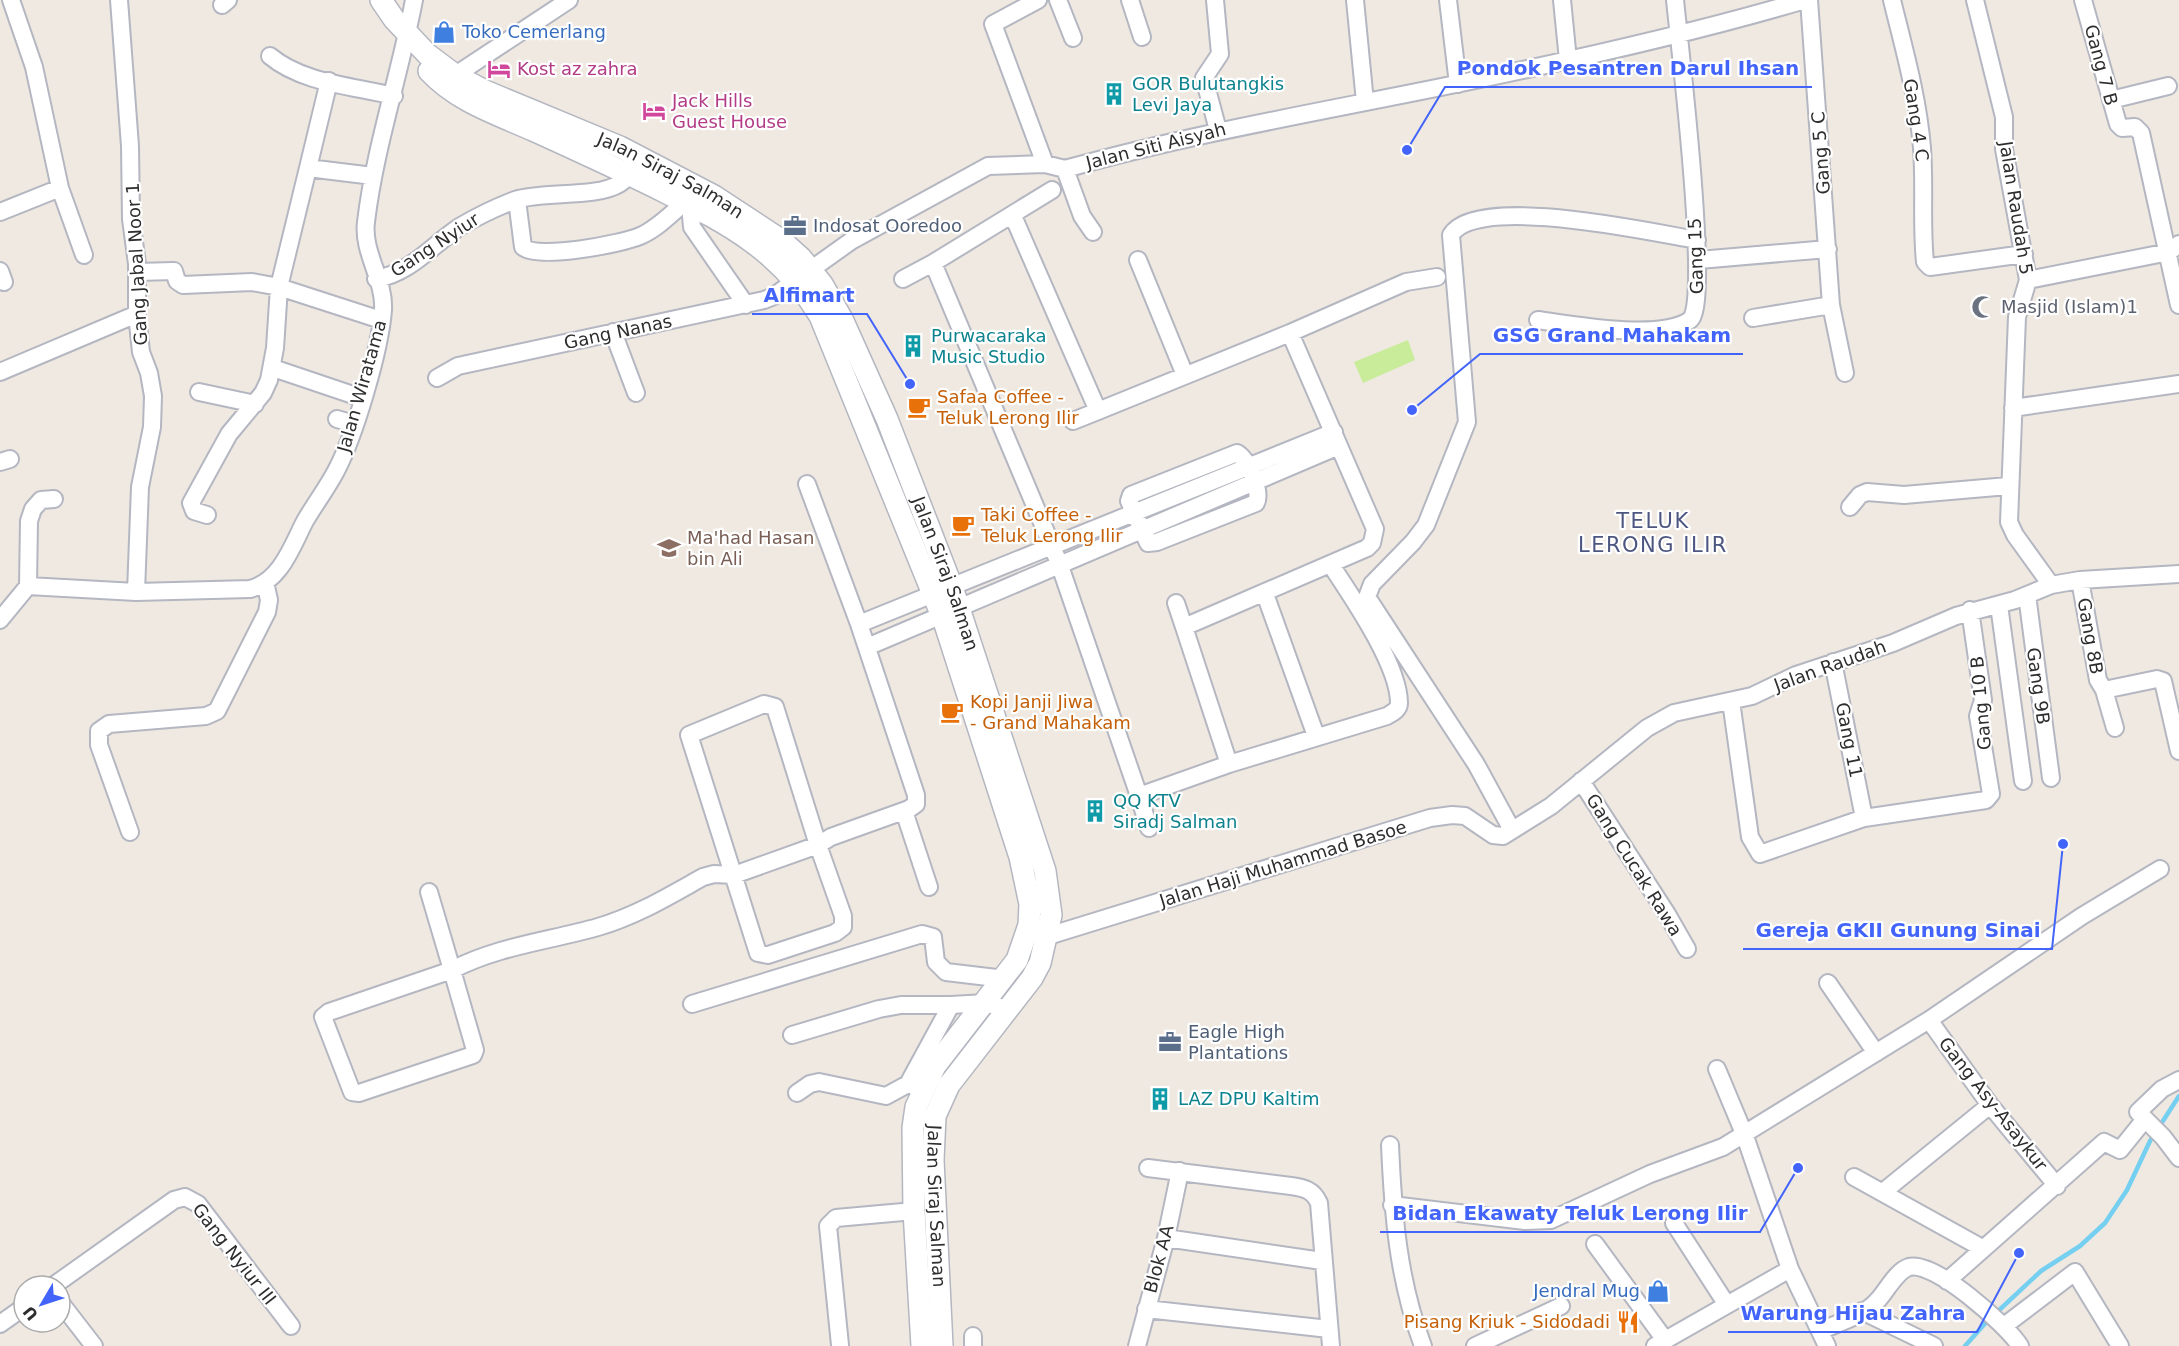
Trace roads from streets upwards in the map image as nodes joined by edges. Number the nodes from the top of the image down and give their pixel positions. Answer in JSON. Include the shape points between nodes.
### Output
{"nodes":[{"id":1,"x":11,"y":0,"type":"edge"},
{"id":2,"x":381,"y":0,"type":"edge"},
{"id":3,"x":414,"y":0,"type":"edge"},
{"id":4,"x":569,"y":0,"type":"edge"},
{"id":5,"x":1038,"y":0,"type":"edge"},
{"id":6,"x":1058,"y":0,"type":"edge"},
{"id":7,"x":1130,"y":0,"type":"edge"},
{"id":8,"x":1215,"y":0,"type":"edge"},
{"id":9,"x":1355,"y":0,"type":"edge"},
{"id":10,"x":1448,"y":0,"type":"edge"},
{"id":11,"x":1562,"y":0,"type":"edge"},
{"id":12,"x":1675,"y":0,"type":"edge"},
{"id":13,"x":1807,"y":0,"type":"edge"},
{"id":14,"x":1893,"y":0,"type":"edge"},
{"id":15,"x":1975,"y":0,"type":"edge"},
{"id":16,"x":2083,"y":0,"type":"edge"},
{"id":17,"x":119,"y":2,"type":"edge"},
{"id":18,"x":1777,"y":4,"type":"edge"},
{"id":19,"x":403,"y":32,"type":"junction"},
{"id":20,"x":1678,"y":35,"type":"junction"},
{"id":21,"x":1142,"y":37,"type":"dead end"},
{"id":22,"x":1073,"y":38,"type":"dead end"},
{"id":23,"x":270,"y":56,"type":"dead end"},
{"id":24,"x":1568,"y":60,"type":"junction"},
{"id":25,"x":448,"y":79,"type":"junction"},
{"id":26,"x":329,"y":81,"type":"junction"},
{"id":27,"x":1458,"y":84,"type":"junction"},
{"id":28,"x":2168,"y":86,"type":"dead end"},
{"id":29,"x":394,"y":96,"type":"junction"},
{"id":30,"x":2111,"y":100,"type":"junction"},
{"id":31,"x":1365,"y":102,"type":"junction"},
{"id":32,"x":1218,"y":130,"type":"junction"},
{"id":33,"x":1045,"y":164,"type":"junction"},
{"id":34,"x":633,"y":165,"type":"junction"},
{"id":35,"x":308,"y":168,"type":"junction"},
{"id":36,"x":1065,"y":169,"type":"junction"},
{"id":37,"x":373,"y":176,"type":"junction"},
{"id":38,"x":60,"y":188,"type":"junction"},
{"id":39,"x":1053,"y":190,"type":"dead end"},
{"id":40,"x":517,"y":200,"type":"junction"},
{"id":41,"x":690,"y":204,"type":"junction"},
{"id":42,"x":0,"y":212,"type":"edge"},
{"id":43,"x":1013,"y":216,"type":"junction"},
{"id":44,"x":1093,"y":232,"type":"dead end"},
{"id":45,"x":1697,"y":240,"type":"junction"},
{"id":46,"x":2174,"y":248,"type":"edge"},
{"id":47,"x":1828,"y":249,"type":"junction"},
{"id":48,"x":2024,"y":254,"type":"junction"},
{"id":49,"x":84,"y":255,"type":"dead end"},
{"id":50,"x":1138,"y":260,"type":"dead end"},
{"id":51,"x":1699,"y":260,"type":"junction"},
{"id":52,"x":933,"y":263,"type":"junction"},
{"id":53,"x":137,"y":272,"type":"junction"},
{"id":54,"x":803,"y":274,"type":"junction"},
{"id":55,"x":1437,"y":277,"type":"dead end"},
{"id":56,"x":376,"y":279,"type":"junction"},
{"id":57,"x":903,"y":279,"type":"dead end"},
{"id":58,"x":2028,"y":280,"type":"junction"},
{"id":59,"x":279,"y":287,"type":"junction"},
{"id":60,"x":746,"y":305,"type":"junction"},
{"id":61,"x":1831,"y":305,"type":"junction"},
{"id":62,"x":2179,"y":305,"type":"edge"},
{"id":63,"x":137,"y":314,"type":"junction"},
{"id":64,"x":1753,"y":318,"type":"dead end"},
{"id":65,"x":381,"y":320,"type":"junction"},
{"id":66,"x":1538,"y":320,"type":"dead end"},
{"id":67,"x":613,"y":332,"type":"junction"},
{"id":68,"x":1290,"y":333,"type":"junction"},
{"id":69,"x":273,"y":368,"type":"junction"},
{"id":70,"x":0,"y":372,"type":"edge"},
{"id":71,"x":1845,"y":373,"type":"dead end"},
{"id":72,"x":1185,"y":375,"type":"junction"},
{"id":73,"x":437,"y":378,"type":"dead end"},
{"id":74,"x":2179,"y":384,"type":"edge"},
{"id":75,"x":199,"y":392,"type":"dead end"},
{"id":76,"x":636,"y":393,"type":"dead end"},
{"id":77,"x":362,"y":398,"type":"junction"},
{"id":78,"x":255,"y":404,"type":"junction"},
{"id":79,"x":2013,"y":408,"type":"junction"},
{"id":80,"x":1098,"y":411,"type":"junction"},
{"id":81,"x":337,"y":419,"type":"dead end"},
{"id":82,"x":1072,"y":422,"type":"dead end"},
{"id":83,"x":354,"y":424,"type":"junction"},
{"id":84,"x":1336,"y":439,"type":"junction"},
{"id":85,"x":1251,"y":474,"type":"junction"},
{"id":86,"x":807,"y":484,"type":"dead end"},
{"id":87,"x":2008,"y":486,"type":"junction"},
{"id":88,"x":54,"y":499,"type":"dead end"},
{"id":89,"x":1850,"y":507,"type":"dead end"},
{"id":90,"x":207,"y":515,"type":"dead end"},
{"id":91,"x":1138,"y":521,"type":"junction"},
{"id":92,"x":1052,"y":546,"type":"junction"},
{"id":93,"x":1059,"y":563,"type":"junction"},
{"id":94,"x":1332,"y":565,"type":"junction"},
{"id":95,"x":2179,"y":574,"type":"edge"},
{"id":96,"x":2080,"y":580,"type":"junction"},
{"id":97,"x":265,"y":582,"type":"junction"},
{"id":98,"x":2050,"y":585,"type":"junction"},
{"id":99,"x":27,"y":586,"type":"junction"},
{"id":100,"x":136,"y":592,"type":"junction"},
{"id":101,"x":1265,"y":594,"type":"junction"},
{"id":102,"x":2027,"y":594,"type":"junction"},
{"id":103,"x":946,"y":601,"type":"junction"},
{"id":104,"x":1176,"y":603,"type":"dead end"},
{"id":105,"x":1999,"y":605,"type":"junction"},
{"id":106,"x":1970,"y":610,"type":"junction"},
{"id":107,"x":0,"y":620,"type":"edge"},
{"id":108,"x":859,"y":624,"type":"junction"},
{"id":109,"x":1184,"y":627,"type":"junction"},
{"id":110,"x":867,"y":647,"type":"junction"},
{"id":111,"x":1833,"y":662,"type":"junction"},
{"id":112,"x":2104,"y":690,"type":"junction"},
{"id":113,"x":1731,"y":700,"type":"junction"},
{"id":114,"x":2115,"y":728,"type":"dead end"},
{"id":115,"x":1316,"y":736,"type":"junction"},
{"id":116,"x":2179,"y":750,"type":"edge"},
{"id":117,"x":1229,"y":764,"type":"junction"},
{"id":118,"x":2051,"y":778,"type":"dead end"},
{"id":119,"x":1581,"y":781,"type":"junction"},
{"id":120,"x":2022,"y":781,"type":"dead end"},
{"id":121,"x":1139,"y":796,"type":"junction"},
{"id":122,"x":904,"y":811,"type":"junction"},
{"id":123,"x":1864,"y":818,"type":"junction"},
{"id":124,"x":1149,"y":828,"type":"dead end"},
{"id":125,"x":1512,"y":830,"type":"junction"},
{"id":126,"x":130,"y":832,"type":"dead end"},
{"id":127,"x":818,"y":845,"type":"junction"},
{"id":128,"x":2160,"y":869,"type":"dead end"},
{"id":129,"x":734,"y":875,"type":"junction"},
{"id":130,"x":929,"y":887,"type":"dead end"},
{"id":131,"x":429,"y":892,"type":"dead end"},
{"id":132,"x":1048,"y":936,"type":"junction"},
{"id":133,"x":1687,"y":949,"type":"dead end"},
{"id":134,"x":452,"y":970,"type":"junction"},
{"id":135,"x":1005,"y":979,"type":"junction"},
{"id":136,"x":1828,"y":983,"type":"dead end"},
{"id":137,"x":986,"y":1003,"type":"junction"},
{"id":138,"x":692,"y":1004,"type":"dead end"},
{"id":139,"x":951,"y":1005,"type":"junction"},
{"id":140,"x":1009,"y":1010,"type":"junction"},
{"id":141,"x":1929,"y":1020,"type":"junction"},
{"id":142,"x":792,"y":1035,"type":"dead end"},
{"id":143,"x":1876,"y":1053,"type":"junction"},
{"id":144,"x":1717,"y":1069,"type":"dead end"},
{"id":145,"x":2179,"y":1080,"type":"edge"},
{"id":146,"x":915,"y":1087,"type":"junction"},
{"id":147,"x":797,"y":1093,"type":"dead end"},
{"id":148,"x":1990,"y":1105,"type":"junction"},
{"id":149,"x":2143,"y":1117,"type":"junction"},
{"id":150,"x":1745,"y":1136,"type":"junction"},
{"id":151,"x":1390,"y":1144,"type":"dead end"},
{"id":152,"x":2179,"y":1158,"type":"edge"},
{"id":153,"x":1149,"y":1168,"type":"dead end"},
{"id":154,"x":1180,"y":1171,"type":"junction"},
{"id":155,"x":1854,"y":1177,"type":"dead end"},
{"id":156,"x":2057,"y":1186,"type":"junction"},
{"id":157,"x":1883,"y":1192,"type":"junction"},
{"id":158,"x":1392,"y":1205,"type":"junction"},
{"id":159,"x":914,"y":1211,"type":"junction"},
{"id":160,"x":1674,"y":1223,"type":"dead end"},
{"id":161,"x":1166,"y":1238,"type":"junction"},
{"id":162,"x":1595,"y":1244,"type":"dead end"},
{"id":163,"x":1982,"y":1248,"type":"junction"},
{"id":164,"x":1322,"y":1261,"type":"junction"},
{"id":165,"x":1790,"y":1269,"type":"junction"},
{"id":166,"x":70,"y":1274,"type":"edge"},
{"id":167,"x":1947,"y":1281,"type":"junction"},
{"id":168,"x":1727,"y":1305,"type":"junction"},
{"id":169,"x":1561,"y":1306,"type":"dead end"},
{"id":170,"x":1146,"y":1309,"type":"junction"},
{"id":171,"x":1862,"y":1311,"type":"junction"},
{"id":172,"x":72,"y":1318,"type":"edge"},
{"id":173,"x":2002,"y":1324,"type":"junction"},
{"id":174,"x":291,"y":1326,"type":"dead end"},
{"id":175,"x":1329,"y":1329,"type":"junction"},
{"id":176,"x":1823,"y":1339,"type":"edge"},
{"id":177,"x":1660,"y":1344,"type":"edge"},
{"id":178,"x":2019,"y":1344,"type":"edge"},
{"id":179,"x":840,"y":1345,"type":"edge"},
{"id":180,"x":94,"y":1346,"type":"edge"},
{"id":181,"x":922,"y":1346,"type":"edge"},
{"id":182,"x":942,"y":1346,"type":"edge"},
{"id":183,"x":1137,"y":1346,"type":"edge"},
{"id":184,"x":1331,"y":1346,"type":"edge"},
{"id":185,"x":1423,"y":1346,"type":"edge"},
{"id":186,"x":1475,"y":1346,"type":"edge"},
{"id":187,"x":1934,"y":1346,"type":"edge"},
{"id":188,"x":2120,"y":1346,"type":"edge"}],
"edges":[{"from":1,"to":38,"type":"street","via":[[34,67]]},
{"from":2,"to":19,"type":"street","name":"Jalan Siraj Salman"},
{"from":3,"to":19,"type":"street","name":"Jalan Wiratama"},
{"from":4,"to":25,"type":"street"},
{"from":5,"to":33,"type":"street","via":[[993,24]]},
{"from":6,"to":22,"type":"street"},
{"from":7,"to":21,"type":"street"},
{"from":8,"to":32,"type":"street","via":[[1220,54],[1204,78]]},
{"from":9,"to":31,"type":"street"},
{"from":10,"to":27,"type":"street"},
{"from":11,"to":24,"type":"street"},
{"from":12,"to":20,"type":"street","name":"Gang 15"},
{"from":13,"to":18,"type":"street","name":"Jalan Siti Aisyah"},
{"from":13,"to":47,"type":"street","name":"Gang 5 C"},
{"from":14,"to":48,"type":"street","name":"Gang 4 C","via":[[1921,134],[1926,191],[1922,212],[1925,262],[1930,267]]},
{"from":15,"to":48,"type":"street","name":"Jalan Raudah 5","via":[[2004,117],[2004,149]]},
{"from":16,"to":30,"type":"street","name":"Gang 7 B"},
{"from":17,"to":53,"type":"street","name":"Gang Jabal Noor 1"},
{"from":18,"to":20,"type":"street","name":"Jalan Siti Aisyah"},
{"from":19,"to":25,"type":"street","name":"Jalan Siraj Salman"},
{"from":19,"to":29,"type":"street","name":"Jalan Wiratama"},
{"from":20,"to":24,"type":"street","name":"Jalan Siti Aisyah"},
{"from":20,"to":45,"type":"street","name":"Gang 15"},
{"from":23,"to":26,"type":"street","via":[[292,70]]},
{"from":24,"to":27,"type":"street","name":"Jalan Siti Aisyah"},
{"from":25,"to":34,"type":"street","name":"Jalan Siraj Salman","via":[[473,104]]},
{"from":26,"to":29,"type":"street"},
{"from":26,"to":35,"type":"street"},
{"from":27,"to":31,"type":"street","name":"Jalan Siti Aisyah"},
{"from":28,"to":30,"type":"street"},
{"from":29,"to":37,"type":"street","name":"Jalan Wiratama"},
{"from":30,"to":46,"type":"street","name":"Gang 7 B","via":[[2120,127],[2135,127],[2141,133]]},
{"from":31,"to":32,"type":"street","name":"Jalan Siti Aisyah"},
{"from":32,"to":36,"type":"street","name":"Jalan Siti Aisyah"},
{"from":33,"to":36,"type":"street","name":"Jalan Siti Aisyah"},
{"from":33,"to":54,"type":"street","name":"Jalan Siti Aisyah","via":[[988,166],[876,226]]},
{"from":34,"to":40,"type":"street","name":"Gang Nyiur","via":[[621,183],[613,187]]},
{"from":34,"to":41,"type":"street","name":"Jalan Siraj Salman"},
{"from":34,"to":54,"type":"street","name":"Jalan Siraj Salman","via":[[714,196],[757,223],[793,250]]},
{"from":35,"to":37,"type":"street"},
{"from":35,"to":59,"type":"street"},
{"from":36,"to":44,"type":"street","via":[[1082,216]]},
{"from":37,"to":56,"type":"street","name":"Jalan Wiratama","via":[[366,238]]},
{"from":38,"to":42,"type":"street"},
{"from":38,"to":49,"type":"street"},
{"from":39,"to":43,"type":"street"},
{"from":40,"to":41,"type":"street","via":[[523,247],[540,252],[608,244],[642,235]]},
{"from":40,"to":56,"type":"street","name":"Gang Nyiur","via":[[460,227],[396,274]]},
{"from":41,"to":54,"type":"street","name":"Jalan Siraj Salman","via":[[746,235]]},
{"from":41,"to":60,"type":"street","via":[[692,227]]},
{"from":43,"to":52,"type":"street"},
{"from":43,"to":80,"type":"street"},
{"from":45,"to":51,"type":"street","name":"Gang 15"},
{"from":45,"to":125,"type":"street","via":[[1525,214],[1462,223],[1450,235],[1467,422],[1426,525],[1372,584],[1367,597],[1476,765]]},
{"from":46,"to":58,"type":"street"},
{"from":46,"to":62,"type":"street"},
{"from":47,"to":51,"type":"street"},
{"from":47,"to":61,"type":"street","name":"Gang 5 C"},
{"from":48,"to":58,"type":"street","name":"Jalan Raudah 5"},
{"from":50,"to":72,"type":"street"},
{"from":51,"to":66,"type":"street","name":"Gang 15","via":[[1696,311],[1682,324],[1626,330]]},
{"from":52,"to":57,"type":"street"},
{"from":52,"to":92,"type":"street"},
{"from":53,"to":59,"type":"street","via":[[174,272],[183,285],[252,282]]},
{"from":53,"to":63,"type":"street","name":"Gang Jabal Noor 1"},
{"from":54,"to":60,"type":"street","name":"Gang Nanas","via":[[774,296]]},
{"from":54,"to":103,"type":"street","name":"Jalan Siraj Salman"},
{"from":55,"to":68,"type":"street","via":[[1406,282]]},
{"from":56,"to":65,"type":"street","name":"Jalan Wiratama","via":[[382,299]]},
{"from":58,"to":79,"type":"street","name":"Jalan Raudah 5","via":[[2018,317]]},
{"from":59,"to":65,"type":"street"},
{"from":59,"to":69,"type":"street"},
{"from":60,"to":67,"type":"street","name":"Gang Nanas"},
{"from":61,"to":64,"type":"street"},
{"from":61,"to":71,"type":"street","name":"Gang 5 C"},
{"from":63,"to":70,"type":"street"},
{"from":63,"to":100,"type":"street","name":"Gang Jabal Noor 1","via":[[141,352],[152,387],[153,414],[140,487]]},
{"from":65,"to":77,"type":"street","name":"Jalan Wiratama"},
{"from":67,"to":73,"type":"street","name":"Gang Nanas","via":[[458,366]]},
{"from":67,"to":76,"type":"street"},
{"from":68,"to":72,"type":"street"},
{"from":68,"to":84,"type":"street"},
{"from":69,"to":77,"type":"street"},
{"from":69,"to":78,"type":"street"},
{"from":72,"to":80,"type":"street"},
{"from":74,"to":79,"type":"street"},
{"from":75,"to":78,"type":"street"},
{"from":77,"to":83,"type":"street","name":"Jalan Wiratama"},
{"from":78,"to":90,"type":"street","via":[[229,434],[191,503],[194,511]]},
{"from":79,"to":87,"type":"street","name":"Jalan Raudah 5"},
{"from":80,"to":82,"type":"street"},
{"from":81,"to":83,"type":"street"},
{"from":83,"to":97,"type":"street","name":"Jalan Wiratama","via":[[337,470],[287,556]]},
{"from":84,"to":85,"type":"street"},
{"from":84,"to":94,"type":"street","via":[[1375,537],[1367,548]]},
{"from":85,"to":91,"type":"street"},
{"from":85,"to":91,"type":"street","via":[[1241,454],[1230,454],[1136,491],[1130,498]]},
{"from":85,"to":91,"type":"street","via":[[1259,495],[1256,503],[1152,543],[1146,540]]},
{"from":86,"to":108,"type":"street"},
{"from":87,"to":89,"type":"street","via":[[1904,495],[1867,492]]},
{"from":87,"to":98,"type":"street","name":"Jalan Raudah 5","via":[[2010,527]]},
{"from":88,"to":99,"type":"street","via":[[41,500],[31,512]]},
{"from":91,"to":92,"type":"street"},
{"from":91,"to":93,"type":"street"},
{"from":92,"to":93,"type":"street"},
{"from":92,"to":103,"type":"street"},
{"from":93,"to":103,"type":"street"},
{"from":93,"to":121,"type":"street"},
{"from":94,"to":101,"type":"street"},
{"from":94,"to":115,"type":"street","via":[[1380,645],[1399,703],[1387,716]]},
{"from":95,"to":96,"type":"street","name":"Jalan Raudah"},
{"from":96,"to":98,"type":"street","name":"Jalan Raudah"},
{"from":96,"to":112,"type":"street","name":"Gang 8B","via":[[2098,680]]},
{"from":97,"to":100,"type":"street","via":[[250,589]]},
{"from":97,"to":126,"type":"street","via":[[267,612],[217,711],[206,716],[109,724],[99,731],[99,745]]},
{"from":98,"to":102,"type":"street","name":"Jalan Raudah"},
{"from":99,"to":100,"type":"street"},
{"from":99,"to":107,"type":"street"},
{"from":101,"to":109,"type":"street"},
{"from":101,"to":115,"type":"street"},
{"from":102,"to":105,"type":"street","name":"Jalan Raudah"},
{"from":102,"to":118,"type":"street","name":"Gang 9B"},
{"from":103,"to":108,"type":"street"},
{"from":103,"to":110,"type":"street"},
{"from":103,"to":132,"type":"street","name":"Jalan Siraj Salman","via":[[1045,871],[1051,915]]},
{"from":103,"to":135,"type":"street","name":"Jalan Siraj Salman","via":[[1028,887],[1030,904],[1024,942]]},
{"from":104,"to":109,"type":"street"},
{"from":105,"to":106,"type":"street","name":"Jalan Raudah"},
{"from":105,"to":120,"type":"street"},
{"from":106,"to":111,"type":"street","name":"Jalan Raudah","via":[[1893,643]]},
{"from":106,"to":123,"type":"street","name":"Gang 10 B","via":[[1983,700],[1978,716],[1991,796],[1986,800]]},
{"from":108,"to":110,"type":"street"},
{"from":109,"to":117,"type":"street"},
{"from":110,"to":122,"type":"street","via":[[916,795],[916,804]]},
{"from":111,"to":113,"type":"street","name":"Jalan Raudah","via":[[1752,696]]},
{"from":111,"to":123,"type":"street","name":"Gang 11"},
{"from":112,"to":114,"type":"street","name":"Gang 8B"},
{"from":112,"to":116,"type":"street","name":"Gang 8B","via":[[2163,681]]},
{"from":113,"to":119,"type":"street","name":"Jalan Raudah","via":[[1661,718]]},
{"from":113,"to":123,"type":"street","via":[[1750,837],[1756,851],[1770,852]]},
{"from":115,"to":117,"type":"street"},
{"from":117,"to":121,"type":"street"},
{"from":119,"to":125,"type":"street","name":"Jalan Raudah","via":[[1551,806]]},
{"from":119,"to":133,"type":"street","name":"Gang Cucak Rawa"},
{"from":121,"to":124,"type":"street"},
{"from":122,"to":127,"type":"street"},
{"from":122,"to":130,"type":"street"},
{"from":125,"to":132,"type":"street","name":"Jalan Haji Muhammad Basoe","via":[[1497,837],[1465,816],[1430,818]]},
{"from":127,"to":129,"type":"street"},
{"from":127,"to":129,"type":"street","via":[[843,916],[843,927],[835,933],[760,956]]},
{"from":127,"to":129,"type":"street","via":[[779,717],[775,707],[764,704],[689,735]]},
{"from":128,"to":141,"type":"street","via":[[2082,916]]},
{"from":129,"to":134,"type":"street","via":[[714,874],[626,917],[508,947]]},
{"from":131,"to":134,"type":"street"},
{"from":132,"to":140,"type":"street","name":"Jalan Siraj Salman","via":[[1040,963]]},
{"from":134,"to":134,"type":"street","via":[[475,1050],[473,1055],[359,1093],[352,1092],[324,1014]]},
{"from":135,"to":137,"type":"street","name":"Jalan Siraj Salman"},
{"from":135,"to":138,"type":"street","via":[[946,972],[936,962],[933,938],[922,934]]},
{"from":136,"to":143,"type":"street"},
{"from":137,"to":139,"type":"street"},
{"from":137,"to":140,"type":"street"},
{"from":137,"to":146,"type":"street","name":"Jalan Siraj Salman"},
{"from":139,"to":142,"type":"street","via":[[879,1009]]},
{"from":139,"to":146,"type":"street"},
{"from":140,"to":182,"type":"street","name":"Jalan Siraj Salman","via":[[949,1085],[935,1116],[933,1160]]},
{"from":141,"to":143,"type":"street"},
{"from":141,"to":148,"type":"street","name":"Gang Asy-Asaykur"},
{"from":143,"to":150,"type":"street"},
{"from":144,"to":150,"type":"street"},
{"from":145,"to":149,"type":"street","via":[[2162,1089]]},
{"from":146,"to":147,"type":"street","via":[[885,1096],[819,1082]]},
{"from":146,"to":159,"type":"street","name":"Jalan Siraj Salman"},
{"from":148,"to":156,"type":"street","name":"Gang Asy-Asaykur"},
{"from":148,"to":157,"type":"street"},
{"from":149,"to":152,"type":"street"},
{"from":149,"to":156,"type":"street","via":[[2120,1151],[2104,1142]]},
{"from":150,"to":158,"type":"street","via":[[1551,1220],[1525,1221]]},
{"from":150,"to":165,"type":"street"},
{"from":151,"to":158,"type":"street"},
{"from":153,"to":154,"type":"street"},
{"from":154,"to":161,"type":"street","name":"Blok AA"},
{"from":154,"to":164,"type":"street","via":[[1308,1189],[1319,1203]]},
{"from":155,"to":157,"type":"street"},
{"from":156,"to":163,"type":"street"},
{"from":157,"to":163,"type":"street"},
{"from":158,"to":185,"type":"street","via":[[1403,1284]]},
{"from":159,"to":179,"type":"street","via":[[836,1218],[828,1226]]},
{"from":159,"to":181,"type":"street","name":"Jalan Siraj Salman"},
{"from":160,"to":168,"type":"street"},
{"from":161,"to":164,"type":"street"},
{"from":161,"to":170,"type":"street","name":"Blok AA"},
{"from":162,"to":177,"type":"street"},
{"from":163,"to":167,"type":"street"},
{"from":164,"to":175,"type":"street"},
{"from":165,"to":168,"type":"street"},
{"from":165,"to":176,"type":"street"},
{"from":166,"to":174,"type":"street","name":"Gang Nyiur III","via":[[174,1200],[185,1197],[198,1204]]},
{"from":167,"to":171,"type":"street","via":[[1917,1267],[1907,1268],[1875,1304]]},
{"from":167,"to":173,"type":"street"},
{"from":168,"to":177,"type":"street"},
{"from":169,"to":186,"type":"street"},
{"from":170,"to":175,"type":"street"},
{"from":170,"to":183,"type":"street","name":"Blok AA"},
{"from":171,"to":176,"type":"street"},
{"from":171,"to":187,"type":"street"},
{"from":172,"to":180,"type":"street"},
{"from":173,"to":178,"type":"street"},
{"from":173,"to":188,"type":"street","via":[[2075,1272]]},
{"from":175,"to":184,"type":"street"}]}
